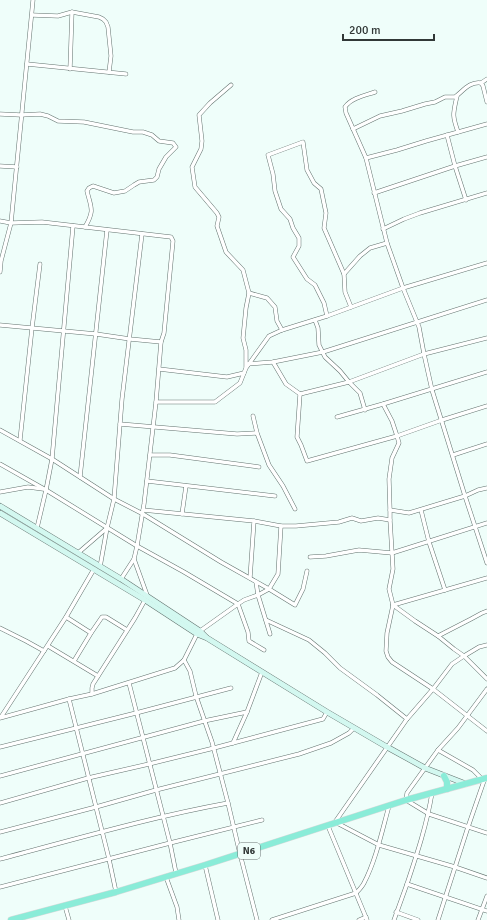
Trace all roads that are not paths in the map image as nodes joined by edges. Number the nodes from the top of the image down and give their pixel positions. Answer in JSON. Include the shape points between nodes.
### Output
{"nodes":[{"id":1,"x":33,"y":0,"type":"edge"},
{"id":2,"x":72,"y":12,"type":"junction"},
{"id":3,"x":32,"y":14,"type":"junction"},
{"id":4,"x":27,"y":64,"type":"junction"},
{"id":5,"x":70,"y":69,"type":"junction"},
{"id":6,"x":109,"y":72,"type":"junction"},
{"id":7,"x":126,"y":74,"type":"dead end"},
{"id":8,"x":487,"y":79,"type":"edge"},
{"id":9,"x":481,"y":83,"type":"junction"},
{"id":10,"x":231,"y":85,"type":"dead end"},
{"id":11,"x":375,"y":92,"type":"dead end"},
{"id":12,"x":457,"y":96,"type":"junction"},
{"id":13,"x":487,"y":102,"type":"edge"},
{"id":14,"x":0,"y":114,"type":"edge"},
{"id":15,"x":21,"y":115,"type":"junction"},
{"id":16,"x":487,"y":124,"type":"edge"},
{"id":17,"x":353,"y":129,"type":"junction"},
{"id":18,"x":458,"y":132,"type":"junction"},
{"id":19,"x":447,"y":135,"type":"junction"},
{"id":20,"x":487,"y":157,"type":"edge"},
{"id":21,"x":366,"y":158,"type":"junction"},
{"id":22,"x":0,"y":166,"type":"edge"},
{"id":23,"x":455,"y":166,"type":"junction"},
{"id":24,"x":17,"y":167,"type":"junction"},
{"id":25,"x":374,"y":193,"type":"junction"},
{"id":26,"x":487,"y":193,"type":"edge"},
{"id":27,"x":466,"y":200,"type":"junction"},
{"id":28,"x":0,"y":221,"type":"edge"},
{"id":29,"x":11,"y":223,"type":"junction"},
{"id":30,"x":74,"y":226,"type":"junction"},
{"id":31,"x":85,"y":226,"type":"junction"},
{"id":32,"x":383,"y":229,"type":"junction"},
{"id":33,"x":107,"y":230,"type":"junction"},
{"id":34,"x":142,"y":234,"type":"junction"},
{"id":35,"x":387,"y":243,"type":"junction"},
{"id":36,"x":40,"y":264,"type":"dead end"},
{"id":37,"x":486,"y":265,"type":"edge"},
{"id":38,"x":0,"y":272,"type":"edge"},
{"id":39,"x":344,"y":274,"type":"junction"},
{"id":40,"x":403,"y":288,"type":"junction"},
{"id":41,"x":249,"y":293,"type":"junction"},
{"id":42,"x":487,"y":300,"type":"edge"},
{"id":43,"x":351,"y":307,"type":"junction"},
{"id":44,"x":327,"y":316,"type":"junction"},
{"id":45,"x":315,"y":320,"type":"junction"},
{"id":46,"x":417,"y":322,"type":"junction"},
{"id":47,"x":0,"y":325,"type":"edge"},
{"id":48,"x":32,"y":328,"type":"junction"},
{"id":49,"x":282,"y":330,"type":"junction"},
{"id":50,"x":64,"y":331,"type":"junction"},
{"id":51,"x":96,"y":334,"type":"junction"},
{"id":52,"x":487,"y":338,"type":"edge"},
{"id":53,"x":130,"y":339,"type":"junction"},
{"id":54,"x":161,"y":342,"type":"junction"},
{"id":55,"x":323,"y":352,"type":"junction"},
{"id":56,"x":424,"y":354,"type":"junction"},
{"id":57,"x":273,"y":362,"type":"junction"},
{"id":58,"x":246,"y":365,"type":"junction"},
{"id":59,"x":159,"y":369,"type":"junction"},
{"id":60,"x":487,"y":372,"type":"edge"},
{"id":61,"x":244,"y":373,"type":"junction"},
{"id":62,"x":349,"y":382,"type":"junction"},
{"id":63,"x":432,"y":390,"type":"junction"},
{"id":64,"x":300,"y":394,"type":"junction"},
{"id":65,"x":156,"y":402,"type":"junction"},
{"id":66,"x":383,"y":404,"type":"junction"},
{"id":67,"x":487,"y":406,"type":"edge"},
{"id":68,"x":365,"y":410,"type":"junction"},
{"id":69,"x":253,"y":416,"type":"dead end"},
{"id":70,"x":338,"y":418,"type":"dead end"},
{"id":71,"x":442,"y":420,"type":"junction"},
{"id":72,"x":120,"y":424,"type":"junction"},
{"id":73,"x":154,"y":427,"type":"junction"},
{"id":74,"x":0,"y":430,"type":"edge"},
{"id":75,"x":256,"y":433,"type":"junction"},
{"id":76,"x":398,"y":436,"type":"junction"},
{"id":77,"x":20,"y":440,"type":"junction"},
{"id":78,"x":487,"y":444,"type":"edge"},
{"id":79,"x":150,"y":455,"type":"junction"},
{"id":80,"x":453,"y":455,"type":"junction"},
{"id":81,"x":52,"y":459,"type":"junction"},
{"id":82,"x":0,"y":464,"type":"edge"},
{"id":83,"x":258,"y":467,"type":"dead end"},
{"id":84,"x":80,"y":477,"type":"junction"},
{"id":85,"x":147,"y":481,"type":"junction"},
{"id":86,"x":186,"y":486,"type":"junction"},
{"id":87,"x":487,"y":488,"type":"edge"},
{"id":88,"x":46,"y":490,"type":"junction"},
{"id":89,"x":0,"y":492,"type":"edge"},
{"id":90,"x":275,"y":496,"type":"dead end"},
{"id":91,"x":465,"y":496,"type":"junction"},
{"id":92,"x":114,"y":499,"type":"junction"},
{"id":93,"x":0,"y":506,"type":"edge"},
{"id":94,"x":295,"y":509,"type":"dead end"},
{"id":95,"x":390,"y":510,"type":"junction"},
{"id":96,"x":421,"y":510,"type":"junction"},
{"id":97,"x":143,"y":512,"type":"junction"},
{"id":98,"x":0,"y":513,"type":"edge"},
{"id":99,"x":182,"y":514,"type":"junction"},
{"id":100,"x":390,"y":520,"type":"junction"},
{"id":101,"x":254,"y":521,"type":"junction"},
{"id":102,"x":487,"y":523,"type":"edge"},
{"id":103,"x":281,"y":526,"type":"junction"},
{"id":104,"x":476,"y":527,"type":"junction"},
{"id":105,"x":37,"y":528,"type":"junction"},
{"id":106,"x":107,"y":528,"type":"junction"},
{"id":107,"x":429,"y":542,"type":"junction"},
{"id":108,"x":137,"y":546,"type":"junction"},
{"id":109,"x":78,"y":553,"type":"junction"},
{"id":110,"x":392,"y":553,"type":"junction"},
{"id":111,"x":310,"y":557,"type":"dead end"},
{"id":112,"x":134,"y":559,"type":"junction"},
{"id":113,"x":487,"y":563,"type":"edge"},
{"id":114,"x":100,"y":567,"type":"junction"},
{"id":115,"x":94,"y":569,"type":"junction"},
{"id":116,"x":307,"y":571,"type":"dead end"},
{"id":117,"x":250,"y":578,"type":"junction"},
{"id":118,"x":487,"y":578,"type":"edge"},
{"id":119,"x":121,"y":579,"type":"junction"},
{"id":120,"x":256,"y":582,"type":"junction"},
{"id":121,"x":269,"y":589,"type":"junction"},
{"id":122,"x":444,"y":590,"type":"junction"},
{"id":123,"x":258,"y":595,"type":"junction"},
{"id":124,"x":146,"y":598,"type":"junction"},
{"id":125,"x":238,"y":604,"type":"junction"},
{"id":126,"x":393,"y":605,"type":"junction"},
{"id":127,"x":487,"y":611,"type":"edge"},
{"id":128,"x":66,"y":617,"type":"junction"},
{"id":129,"x":266,"y":620,"type":"junction"},
{"id":130,"x":0,"y":628,"type":"edge"},
{"id":131,"x":127,"y":630,"type":"junction"},
{"id":132,"x":199,"y":632,"type":"junction"},
{"id":133,"x":91,"y":633,"type":"junction"},
{"id":134,"x":270,"y":634,"type":"dead end"},
{"id":135,"x":438,"y":636,"type":"junction"},
{"id":136,"x":487,"y":645,"type":"edge"},
{"id":137,"x":48,"y":646,"type":"junction"},
{"id":138,"x":264,"y":650,"type":"dead end"},
{"id":139,"x":44,"y":651,"type":"junction"},
{"id":140,"x":464,"y":656,"type":"junction"},
{"id":141,"x":184,"y":660,"type":"junction"},
{"id":142,"x":74,"y":661,"type":"junction"},
{"id":143,"x":262,"y":672,"type":"junction"},
{"id":144,"x":98,"y":676,"type":"junction"},
{"id":145,"x":487,"y":679,"type":"edge"},
{"id":146,"x":129,"y":683,"type":"junction"},
{"id":147,"x":231,"y":688,"type":"dead end"},
{"id":148,"x":433,"y":689,"type":"junction"},
{"id":149,"x":487,"y":689,"type":"edge"},
{"id":150,"x":92,"y":694,"type":"junction"},
{"id":151,"x":196,"y":696,"type":"junction"},
{"id":152,"x":69,"y":699,"type":"junction"},
{"id":153,"x":248,"y":712,"type":"junction"},
{"id":154,"x":327,"y":712,"type":"junction"},
{"id":155,"x":136,"y":713,"type":"junction"},
{"id":156,"x":467,"y":715,"type":"junction"},
{"id":157,"x":1,"y":717,"type":"edge"},
{"id":158,"x":407,"y":719,"type":"junction"},
{"id":159,"x":204,"y":721,"type":"junction"},
{"id":160,"x":76,"y":727,"type":"junction"},
{"id":161,"x":354,"y":728,"type":"junction"},
{"id":162,"x":487,"y":731,"type":"edge"},
{"id":163,"x":143,"y":737,"type":"junction"},
{"id":164,"x":233,"y":743,"type":"junction"},
{"id":165,"x":0,"y":747,"type":"edge"},
{"id":166,"x":387,"y":747,"type":"junction"},
{"id":167,"x":214,"y":748,"type":"junction"},
{"id":168,"x":438,"y":750,"type":"junction"},
{"id":169,"x":82,"y":753,"type":"junction"},
{"id":170,"x":149,"y":764,"type":"junction"},
{"id":171,"x":425,"y":768,"type":"junction"},
{"id":172,"x":220,"y":774,"type":"junction"},
{"id":173,"x":0,"y":776,"type":"edge"},
{"id":174,"x":444,"y":776,"type":"junction"},
{"id":175,"x":88,"y":778,"type":"junction"},
{"id":176,"x":485,"y":778,"type":"edge"},
{"id":177,"x":466,"y":784,"type":"junction"},
{"id":178,"x":447,"y":789,"type":"junction"},
{"id":179,"x":156,"y":790,"type":"junction"},
{"id":180,"x":432,"y":793,"type":"junction"},
{"id":181,"x":406,"y":800,"type":"junction"},
{"id":182,"x":228,"y":802,"type":"junction"},
{"id":183,"x":0,"y":803,"type":"edge"},
{"id":184,"x":389,"y":806,"type":"junction"},
{"id":185,"x":96,"y":807,"type":"junction"},
{"id":186,"x":429,"y":814,"type":"junction"},
{"id":187,"x":163,"y":817,"type":"junction"},
{"id":188,"x":262,"y":820,"type":"dead end"},
{"id":189,"x":333,"y":824,"type":"junction"},
{"id":190,"x":233,"y":827,"type":"junction"},
{"id":191,"x":468,"y":827,"type":"junction"},
{"id":192,"x":0,"y":832,"type":"edge"},
{"id":193,"x":103,"y":832,"type":"junction"},
{"id":194,"x":487,"y":833,"type":"edge"},
{"id":195,"x":170,"y":842,"type":"junction"},
{"id":196,"x":378,"y":845,"type":"junction"},
{"id":197,"x":240,"y":854,"type":"junction"},
{"id":198,"x":416,"y":856,"type":"junction"},
{"id":199,"x":109,"y":859,"type":"junction"},
{"id":200,"x":0,"y":860,"type":"edge"},
{"id":201,"x":205,"y":866,"type":"junction"},
{"id":202,"x":455,"y":867,"type":"junction"},
{"id":203,"x":176,"y":873,"type":"junction"},
{"id":204,"x":166,"y":877,"type":"junction"},
{"id":205,"x":487,"y":878,"type":"edge"},
{"id":206,"x":407,"y":884,"type":"junction"},
{"id":207,"x":0,"y":887,"type":"edge"},
{"id":208,"x":116,"y":892,"type":"junction"},
{"id":209,"x":356,"y":893,"type":"junction"},
{"id":210,"x":487,"y":896,"type":"edge"},
{"id":211,"x":446,"y":897,"type":"junction"},
{"id":212,"x":65,"y":906,"type":"junction"},
{"id":213,"x":482,"y":910,"type":"junction"},
{"id":214,"x":487,"y":911,"type":"edge"},
{"id":215,"x":396,"y":912,"type":"junction"},
{"id":216,"x":366,"y":919,"type":"edge"},
{"id":217,"x":11,"y":920,"type":"edge"},
{"id":218,"x":69,"y":920,"type":"edge"},
{"id":219,"x":179,"y":920,"type":"edge"},
{"id":220,"x":218,"y":920,"type":"edge"},
{"id":221,"x":257,"y":920,"type":"edge"},
{"id":222,"x":272,"y":920,"type":"edge"},
{"id":223,"x":359,"y":920,"type":"edge"},
{"id":224,"x":394,"y":920,"type":"edge"},
{"id":225,"x":418,"y":920,"type":"edge"},
{"id":226,"x":438,"y":920,"type":"edge"},
{"id":227,"x":478,"y":920,"type":"edge"}],
"edges":[{"from":1,"to":3,"type":"street"},
{"from":2,"to":3,"type":"street","via":[[58,16]]},
{"from":2,"to":5,"type":"street"},
{"from":2,"to":6,"type":"street","via":[[99,17],[106,22],[111,56]]},
{"from":3,"to":4,"type":"street"},
{"from":4,"to":5,"type":"street"},
{"from":4,"to":15,"type":"street"},
{"from":5,"to":6,"type":"street"},
{"from":6,"to":7,"type":"street"},
{"from":8,"to":9,"type":"street"},
{"from":9,"to":12,"type":"street","via":[[465,87]]},
{"from":9,"to":13,"type":"street"},
{"from":10,"to":41,"type":"street","via":[[199,115],[201,149],[192,167],[195,187],[217,213],[226,252],[243,270]]},
{"from":11,"to":17,"type":"street","via":[[345,107]]},
{"from":12,"to":17,"type":"street","via":[[380,116]]},
{"from":12,"to":18,"type":"street","via":[[453,113]]},
{"from":14,"to":15,"type":"street"},
{"from":15,"to":24,"type":"street"},
{"from":15,"to":31,"type":"street","via":[[40,114],[58,121],[84,122],[143,132],[159,141],[173,143],[176,147],[166,157],[154,180],[139,182],[125,191],[114,193],[92,186],[89,188],[86,191],[92,206]]},
{"from":16,"to":18,"type":"street"},
{"from":17,"to":21,"type":"street"},
{"from":18,"to":19,"type":"street"},
{"from":19,"to":21,"type":"street"},
{"from":19,"to":23,"type":"street"},
{"from":20,"to":23,"type":"street"},
{"from":21,"to":25,"type":"street"},
{"from":22,"to":24,"type":"street"},
{"from":23,"to":25,"type":"street"},
{"from":23,"to":27,"type":"street"},
{"from":24,"to":29,"type":"street"},
{"from":25,"to":32,"type":"street"},
{"from":26,"to":27,"type":"street"},
{"from":27,"to":32,"type":"street","via":[[420,213]]},
{"from":28,"to":29,"type":"street"},
{"from":29,"to":30,"type":"street","via":[[42,222]]},
{"from":29,"to":38,"type":"street"},
{"from":30,"to":31,"type":"street"},
{"from":30,"to":50,"type":"street"},
{"from":31,"to":33,"type":"street"},
{"from":32,"to":35,"type":"street"},
{"from":33,"to":34,"type":"street"},
{"from":33,"to":51,"type":"street"},
{"from":34,"to":53,"type":"street"},
{"from":34,"to":54,"type":"street","via":[[171,237],[173,241]]},
{"from":35,"to":39,"type":"street","via":[[370,248]]},
{"from":35,"to":40,"type":"street"},
{"from":36,"to":48,"type":"street"},
{"from":37,"to":40,"type":"street"},
{"from":39,"to":43,"type":"street","via":[[345,292]]},
{"from":39,"to":44,"type":"street","via":[[324,228],[326,213],[321,189],[314,183],[307,170],[303,142],[268,155],[281,209],[290,219],[299,238],[299,246],[293,257],[307,279],[315,285]]},
{"from":40,"to":43,"type":"street"},
{"from":40,"to":46,"type":"street"},
{"from":41,"to":49,"type":"street","via":[[267,298],[275,307],[277,321]]},
{"from":41,"to":58,"type":"street","via":[[243,338]]},
{"from":42,"to":46,"type":"street"},
{"from":43,"to":44,"type":"street"},
{"from":44,"to":45,"type":"street"},
{"from":45,"to":49,"type":"street"},
{"from":45,"to":55,"type":"street","via":[[319,345]]},
{"from":46,"to":55,"type":"street"},
{"from":46,"to":56,"type":"street"},
{"from":47,"to":48,"type":"street"},
{"from":48,"to":50,"type":"street"},
{"from":48,"to":77,"type":"street"},
{"from":49,"to":58,"type":"street","via":[[269,336]]},
{"from":50,"to":51,"type":"street"},
{"from":50,"to":81,"type":"street"},
{"from":51,"to":53,"type":"street"},
{"from":51,"to":84,"type":"street"},
{"from":52,"to":56,"type":"street"},
{"from":53,"to":54,"type":"street"},
{"from":53,"to":72,"type":"street"},
{"from":54,"to":59,"type":"street"},
{"from":55,"to":57,"type":"street"},
{"from":55,"to":62,"type":"street"},
{"from":56,"to":62,"type":"street"},
{"from":56,"to":63,"type":"street"},
{"from":57,"to":58,"type":"street"},
{"from":57,"to":64,"type":"street","via":[[286,384]]},
{"from":58,"to":61,"type":"street"},
{"from":59,"to":61,"type":"street","via":[[227,377]]},
{"from":59,"to":65,"type":"street"},
{"from":60,"to":63,"type":"street"},
{"from":61,"to":65,"type":"street","via":[[240,383],[215,402]]},
{"from":62,"to":64,"type":"street"},
{"from":62,"to":68,"type":"street","via":[[360,393]]},
{"from":63,"to":66,"type":"street"},
{"from":63,"to":71,"type":"street"},
{"from":64,"to":76,"type":"street","via":[[297,437],[307,461]]},
{"from":65,"to":73,"type":"street"},
{"from":66,"to":68,"type":"street"},
{"from":66,"to":76,"type":"street"},
{"from":67,"to":71,"type":"street"},
{"from":68,"to":70,"type":"street"},
{"from":69,"to":75,"type":"street"},
{"from":71,"to":76,"type":"street"},
{"from":71,"to":80,"type":"street"},
{"from":72,"to":73,"type":"street"},
{"from":72,"to":92,"type":"street"},
{"from":73,"to":75,"type":"street","via":[[237,434]]},
{"from":73,"to":79,"type":"street"},
{"from":74,"to":77,"type":"street"},
{"from":75,"to":94,"type":"street","via":[[270,465]]},
{"from":76,"to":95,"type":"street","via":[[399,444],[392,458],[389,479]]},
{"from":77,"to":81,"type":"street"},
{"from":78,"to":80,"type":"street"},
{"from":79,"to":83,"type":"street","via":[[170,455]]},
{"from":79,"to":85,"type":"street"},
{"from":80,"to":91,"type":"street"},
{"from":81,"to":84,"type":"street"},
{"from":81,"to":88,"type":"street"},
{"from":82,"to":88,"type":"street"},
{"from":84,"to":92,"type":"street"},
{"from":85,"to":86,"type":"street"},
{"from":85,"to":97,"type":"street"},
{"from":86,"to":90,"type":"street"},
{"from":86,"to":99,"type":"street"},
{"from":87,"to":91,"type":"street"},
{"from":88,"to":89,"type":"street","via":[[28,487]]},
{"from":88,"to":105,"type":"street"},
{"from":88,"to":106,"type":"street"},
{"from":91,"to":96,"type":"street"},
{"from":91,"to":104,"type":"street"},
{"from":92,"to":97,"type":"street"},
{"from":92,"to":106,"type":"street"},
{"from":93,"to":105,"type":"main road"},
{"from":95,"to":96,"type":"street","via":[[409,513]]},
{"from":95,"to":100,"type":"street"},
{"from":96,"to":107,"type":"street"},
{"from":97,"to":99,"type":"street"},
{"from":97,"to":108,"type":"street"},
{"from":97,"to":117,"type":"street"},
{"from":98,"to":115,"type":"main road"},
{"from":99,"to":101,"type":"street"},
{"from":100,"to":103,"type":"street","via":[[378,518],[361,521],[352,518],[339,522]]},
{"from":100,"to":110,"type":"street"},
{"from":101,"to":103,"type":"street"},
{"from":101,"to":117,"type":"street"},
{"from":102,"to":104,"type":"street"},
{"from":103,"to":121,"type":"street","via":[[278,574]]},
{"from":104,"to":107,"type":"street"},
{"from":104,"to":113,"type":"street"},
{"from":105,"to":109,"type":"main road"},
{"from":106,"to":108,"type":"street"},
{"from":106,"to":109,"type":"street"},
{"from":106,"to":114,"type":"street"},
{"from":107,"to":110,"type":"street"},
{"from":107,"to":122,"type":"street"},
{"from":108,"to":112,"type":"street"},
{"from":108,"to":125,"type":"street"},
{"from":109,"to":114,"type":"main road"},
{"from":110,"to":111,"type":"street","via":[[359,550]]},
{"from":110,"to":126,"type":"street","via":[[393,569],[389,589]]},
{"from":112,"to":119,"type":"street"},
{"from":112,"to":124,"type":"street"},
{"from":114,"to":119,"type":"main road"},
{"from":115,"to":124,"type":"main road"},
{"from":115,"to":128,"type":"street"},
{"from":116,"to":121,"type":"street","via":[[295,605]]},
{"from":117,"to":120,"type":"street"},
{"from":118,"to":122,"type":"street"},
{"from":119,"to":124,"type":"main road"},
{"from":120,"to":121,"type":"street"},
{"from":120,"to":123,"type":"street"},
{"from":121,"to":123,"type":"street"},
{"from":122,"to":126,"type":"street"},
{"from":123,"to":125,"type":"street"},
{"from":123,"to":129,"type":"street"},
{"from":124,"to":131,"type":"street"},
{"from":124,"to":132,"type":"main road"},
{"from":125,"to":132,"type":"street"},
{"from":125,"to":138,"type":"street","via":[[250,641]]},
{"from":126,"to":135,"type":"street"},
{"from":126,"to":148,"type":"street","via":[[386,634],[388,657]]},
{"from":127,"to":135,"type":"street"},
{"from":128,"to":133,"type":"street"},
{"from":128,"to":137,"type":"street"},
{"from":129,"to":134,"type":"street"},
{"from":129,"to":158,"type":"street","via":[[308,640]]},
{"from":130,"to":139,"type":"street"},
{"from":131,"to":133,"type":"street","via":[[102,617]]},
{"from":131,"to":144,"type":"street"},
{"from":132,"to":141,"type":"street"},
{"from":132,"to":143,"type":"main road"},
{"from":133,"to":142,"type":"street"},
{"from":135,"to":140,"type":"street"},
{"from":136,"to":140,"type":"street"},
{"from":137,"to":139,"type":"street"},
{"from":137,"to":142,"type":"street"},
{"from":139,"to":157,"type":"street"},
{"from":140,"to":145,"type":"street"},
{"from":140,"to":148,"type":"street","via":[[452,664]]},
{"from":141,"to":146,"type":"street","via":[[175,668]]},
{"from":141,"to":151,"type":"street"},
{"from":142,"to":144,"type":"street"},
{"from":143,"to":153,"type":"street"},
{"from":143,"to":154,"type":"main road"},
{"from":144,"to":150,"type":"street","via":[[93,684]]},
{"from":146,"to":150,"type":"street"},
{"from":146,"to":155,"type":"street"},
{"from":147,"to":151,"type":"street"},
{"from":148,"to":156,"type":"street"},
{"from":148,"to":158,"type":"street"},
{"from":149,"to":156,"type":"street"},
{"from":150,"to":152,"type":"street"},
{"from":151,"to":155,"type":"street"},
{"from":151,"to":159,"type":"street"},
{"from":152,"to":157,"type":"street"},
{"from":152,"to":160,"type":"street"},
{"from":153,"to":159,"type":"street"},
{"from":153,"to":164,"type":"street"},
{"from":154,"to":161,"type":"main road"},
{"from":154,"to":164,"type":"street","via":[[323,719]]},
{"from":155,"to":160,"type":"street"},
{"from":155,"to":163,"type":"street"},
{"from":156,"to":162,"type":"street"},
{"from":156,"to":168,"type":"street"},
{"from":158,"to":166,"type":"street"},
{"from":159,"to":163,"type":"street"},
{"from":159,"to":167,"type":"street"},
{"from":160,"to":165,"type":"street"},
{"from":160,"to":169,"type":"street"},
{"from":161,"to":166,"type":"main road"},
{"from":161,"to":172,"type":"street","via":[[331,743],[314,749]]},
{"from":163,"to":169,"type":"street"},
{"from":163,"to":170,"type":"street"},
{"from":164,"to":167,"type":"street"},
{"from":166,"to":171,"type":"main road"},
{"from":166,"to":189,"type":"street"},
{"from":167,"to":170,"type":"street"},
{"from":167,"to":172,"type":"street"},
{"from":168,"to":171,"type":"street"},
{"from":168,"to":176,"type":"street"},
{"from":169,"to":173,"type":"street"},
{"from":169,"to":175,"type":"street"},
{"from":170,"to":175,"type":"street"},
{"from":170,"to":179,"type":"street"},
{"from":171,"to":174,"type":"main road"},
{"from":171,"to":181,"type":"street","via":[[407,793]]},
{"from":172,"to":179,"type":"street"},
{"from":172,"to":182,"type":"street"},
{"from":174,"to":177,"type":"main road"},
{"from":174,"to":178,"type":"highway"},
{"from":175,"to":183,"type":"street"},
{"from":175,"to":185,"type":"street"},
{"from":176,"to":177,"type":"highway","number":"N6"},
{"from":176,"to":191,"type":"street"},
{"from":177,"to":178,"type":"highway","number":"N6"},
{"from":178,"to":180,"type":"highway","number":"N6"},
{"from":179,"to":185,"type":"street"},
{"from":179,"to":187,"type":"street"},
{"from":180,"to":181,"type":"highway","number":"N6"},
{"from":180,"to":186,"type":"street"},
{"from":181,"to":184,"type":"highway","number":"N6"},
{"from":181,"to":186,"type":"street"},
{"from":182,"to":187,"type":"street"},
{"from":182,"to":190,"type":"street"},
{"from":184,"to":189,"type":"highway","number":"N6"},
{"from":184,"to":196,"type":"street"},
{"from":185,"to":192,"type":"street"},
{"from":185,"to":193,"type":"street"},
{"from":186,"to":191,"type":"street"},
{"from":186,"to":198,"type":"street"},
{"from":187,"to":193,"type":"street"},
{"from":187,"to":195,"type":"street"},
{"from":188,"to":190,"type":"street"},
{"from":189,"to":196,"type":"street"},
{"from":189,"to":197,"type":"highway","number":"N6"},
{"from":189,"to":209,"type":"street"},
{"from":190,"to":195,"type":"street"},
{"from":190,"to":197,"type":"street"},
{"from":191,"to":194,"type":"street"},
{"from":191,"to":202,"type":"street"},
{"from":193,"to":199,"type":"street"},
{"from":193,"to":200,"type":"street"},
{"from":195,"to":199,"type":"street"},
{"from":195,"to":203,"type":"street"},
{"from":196,"to":198,"type":"street"},
{"from":196,"to":209,"type":"street","via":[[364,884]]},
{"from":197,"to":201,"type":"highway","number":"N6"},
{"from":197,"to":221,"type":"street"},
{"from":198,"to":202,"type":"street"},
{"from":198,"to":206,"type":"street"},
{"from":199,"to":207,"type":"street"},
{"from":199,"to":208,"type":"street"},
{"from":201,"to":203,"type":"highway","number":"N6"},
{"from":201,"to":220,"type":"street"},
{"from":202,"to":205,"type":"street"},
{"from":202,"to":211,"type":"street"},
{"from":203,"to":204,"type":"highway","number":"N6"},
{"from":204,"to":208,"type":"highway","number":"N6"},
{"from":204,"to":219,"type":"street","via":[[177,906]]},
{"from":206,"to":211,"type":"street"},
{"from":206,"to":215,"type":"street"},
{"from":208,"to":212,"type":"highway","number":"N6"},
{"from":209,"to":216,"type":"street"},
{"from":209,"to":222,"type":"street"},
{"from":210,"to":213,"type":"street"},
{"from":211,"to":213,"type":"street"},
{"from":211,"to":226,"type":"street"},
{"from":212,"to":217,"type":"highway","number":"N6"},
{"from":212,"to":218,"type":"street"},
{"from":213,"to":214,"type":"street"},
{"from":213,"to":227,"type":"street"},
{"from":215,"to":224,"type":"street"},
{"from":215,"to":225,"type":"street"},
{"from":216,"to":223,"type":"street"}]}
